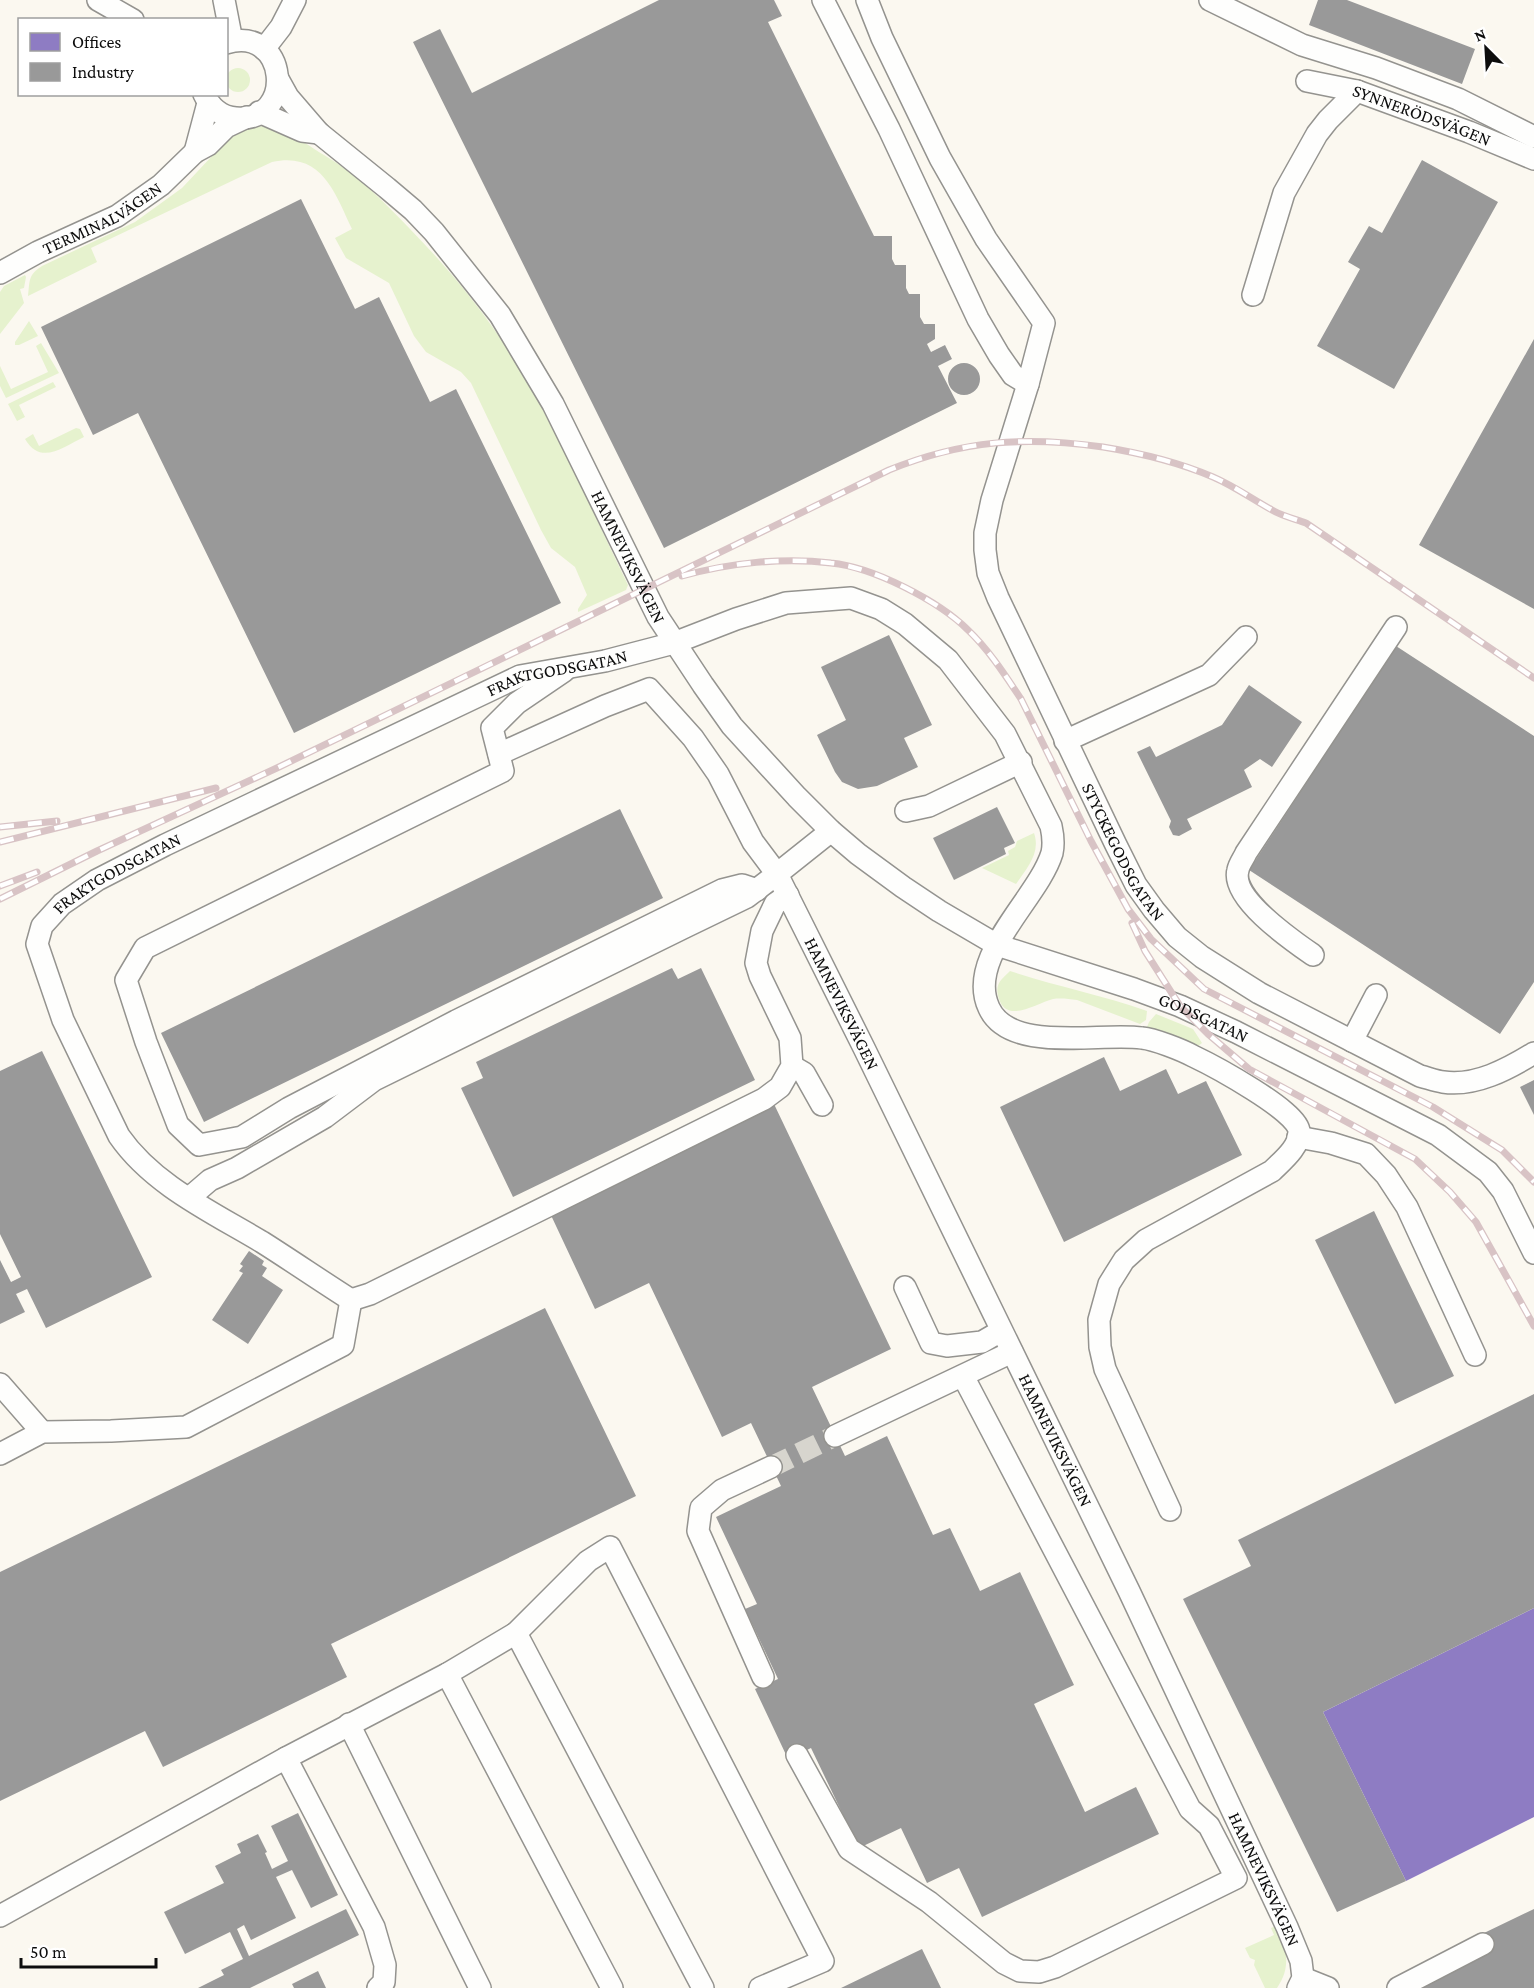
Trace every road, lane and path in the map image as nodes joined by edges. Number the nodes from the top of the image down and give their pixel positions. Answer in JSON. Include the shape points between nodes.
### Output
{"nodes":[{"id":1,"x":98,"y":0,"type":"edge"},
{"id":2,"x":224,"y":0,"type":"edge"},
{"id":3,"x":295,"y":0,"type":"edge"},
{"id":4,"x":823,"y":0,"type":"edge"},
{"id":5,"x":867,"y":0,"type":"edge"},
{"id":6,"x":1210,"y":0,"type":"edge"},
{"id":7,"x":130,"y":18,"type":"edge"},
{"id":8,"x":226,"y":18,"type":"edge"},
{"id":9,"x":229,"y":42,"type":"edge"},
{"id":10,"x":264,"y":49,"type":"junction"},
{"id":11,"x":279,"y":79,"type":"junction"},
{"id":12,"x":1307,"y":81,"type":"dead end"},
{"id":13,"x":1357,"y":91,"type":"junction"},
{"id":14,"x":206,"y":99,"type":"edge"},
{"id":15,"x":253,"y":115,"type":"junction"},
{"id":16,"x":319,"y":133,"type":"junction"},
{"id":17,"x":1534,"y":137,"type":"edge"},
{"id":18,"x":195,"y":152,"type":"junction"},
{"id":19,"x":1534,"y":159,"type":"edge"},
{"id":20,"x":0,"y":273,"type":"edge"},
{"id":21,"x":1253,"y":296,"type":"dead end"},
{"id":22,"x":1028,"y":384,"type":"junction"},
{"id":23,"x":1396,"y":627,"type":"dead end"},
{"id":24,"x":1246,"y":637,"type":"dead end"},
{"id":25,"x":674,"y":643,"type":"junction"},
{"id":26,"x":570,"y":666,"type":"junction"},
{"id":27,"x":1065,"y":741,"type":"junction"},
{"id":28,"x":499,"y":754,"type":"junction"},
{"id":29,"x":1021,"y":762,"type":"junction"},
{"id":30,"x":906,"y":811,"type":"dead end"},
{"id":31,"x":831,"y":831,"type":"junction"},
{"id":32,"x":777,"y":874,"type":"junction"},
{"id":33,"x":757,"y":890,"type":"junction"},
{"id":34,"x":788,"y":894,"type":"junction"},
{"id":35,"x":997,"y":945,"type":"junction"},
{"id":36,"x":1313,"y":955,"type":"dead end"},
{"id":37,"x":1376,"y":995,"type":"dead end"},
{"id":38,"x":1352,"y":1041,"type":"junction"},
{"id":39,"x":1534,"y":1053,"type":"edge"},
{"id":40,"x":792,"y":1066,"type":"junction"},
{"id":41,"x":822,"y":1104,"type":"dead end"},
{"id":42,"x":1298,"y":1137,"type":"junction"},
{"id":43,"x":189,"y":1198,"type":"junction"},
{"id":44,"x":1534,"y":1253,"type":"edge"},
{"id":45,"x":905,"y":1287,"type":"dead end"},
{"id":46,"x":351,"y":1300,"type":"junction"},
{"id":47,"x":1001,"y":1331,"type":"junction"},
{"id":48,"x":1011,"y":1352,"type":"junction"},
{"id":49,"x":1475,"y":1355,"type":"dead end"},
{"id":50,"x":963,"y":1376,"type":"junction"},
{"id":51,"x":0,"y":1384,"type":"edge"},
{"id":52,"x":42,"y":1432,"type":"junction"},
{"id":53,"x":835,"y":1436,"type":"tunnel mouth"},
{"id":54,"x":0,"y":1454,"type":"edge"},
{"id":55,"x":771,"y":1467,"type":"tunnel mouth"},
{"id":56,"x":1170,"y":1510,"type":"dead end"},
{"id":57,"x":516,"y":1633,"type":"junction"},
{"id":58,"x":447,"y":1674,"type":"junction"},
{"id":59,"x":763,"y":1677,"type":"dead end"},
{"id":60,"x":349,"y":1724,"type":"junction"},
{"id":61,"x":797,"y":1755,"type":"dead end"},
{"id":62,"x":286,"y":1758,"type":"junction"},
{"id":63,"x":0,"y":1916,"type":"edge"},
{"id":64,"x":1483,"y":1944,"type":"dead end"},
{"id":65,"x":1301,"y":1983,"type":"edge"},
{"id":66,"x":378,"y":1988,"type":"edge"},
{"id":67,"x":480,"y":1988,"type":"edge"},
{"id":68,"x":612,"y":1988,"type":"edge"},
{"id":69,"x":703,"y":1988,"type":"edge"},
{"id":70,"x":760,"y":1988,"type":"edge"},
{"id":71,"x":1328,"y":1988,"type":"edge"},
{"id":72,"x":1398,"y":1988,"type":"edge"}],
"edges":[{"from":1,"to":7,"type":"street"},
{"from":2,"to":8,"type":"street"},
{"from":3,"to":10,"type":"street"},
{"from":4,"to":22,"type":"street","via":[[978,319],[1013,375]]},
{"from":5,"to":22,"type":"street","name":"STYCKEGODSGATAN","via":[[940,158],[986,239],[1044,323]]},
{"from":6,"to":17,"type":"street","via":[[1302,45],[1458,99]]},
{"from":9,"to":10,"type":"street","via":[[252,42]]},
{"from":10,"to":11,"type":"street","name":"HAMNEVIKSVÄGEN","via":[[273,59]]},
{"from":11,"to":15,"type":"street","via":[[273,98]]},
{"from":11,"to":16,"type":"street","name":"HAMNEVIKSVÄGEN","via":[[288,97]]},
{"from":12,"to":13,"type":"street","name":"SYNNERÖDSVÄGEN"},
{"from":13,"to":19,"type":"street","name":"SYNNERÖDSVÄGEN"},
{"from":13,"to":21,"type":"street","via":[[1317,134],[1284,194]]},
{"from":14,"to":15,"type":"street","name":"HAMNEVIKSVÄGEN","via":[[225,116]]},
{"from":14,"to":18,"type":"street"},
{"from":15,"to":16,"type":"street","name":"HAMNEVIKSVÄGEN"},
{"from":15,"to":18,"type":"street","name":"TERMINALVÄGEN","via":[[226,128]]},
{"from":16,"to":25,"type":"street","name":"HAMNEVIKSVÄGEN","via":[[413,210],[500,315],[553,404]]},
{"from":18,"to":20,"type":"street","name":"TERMINALVÄGEN","via":[[161,185],[117,216]]},
{"from":22,"to":27,"type":"street","name":"STYCKEGODSGATAN","via":[[993,500],[985,550],[988,573],[998,598]]},
{"from":23,"to":36,"type":"street","via":[[1237,871],[1238,883],[1248,900],[1277,930]]},
{"from":24,"to":27,"type":"street","via":[[1209,675]]},
{"from":25,"to":26,"type":"street","name":"FRAKTGODSGATAN"},
{"from":25,"to":29,"type":"street","name":"FRAKTGODSGATAN","via":[[786,603],[851,598],[881,609],[905,624],[948,660],[1005,734]]},
{"from":25,"to":31,"type":"street","name":"HAMNEVIKSVÄGEN","via":[[732,726]]},
{"from":26,"to":28,"type":"street","via":[[517,703],[492,728]]},
{"from":26,"to":43,"type":"street","name":"FRAKTGODSGATAN","via":[[520,676],[165,845],[97,880],[62,904],[42,926],[37,944],[63,1020],[119,1136],[140,1163]]},
{"from":27,"to":38,"type":"street","name":"STYCKEGODSGATAN","via":[[1136,885],[1177,937],[1238,981]]},
{"from":28,"to":32,"type":"street","name":"HAMNEVIKSVÄGEN","via":[[649,689],[693,738],[718,774],[753,842]]},
{"from":28,"to":33,"type":"street","via":[[502,771],[145,948],[126,980],[178,1125],[199,1145],[242,1137],[445,1026],[722,890],[742,885]]},
{"from":29,"to":30,"type":"street","via":[[929,806]]},
{"from":29,"to":35,"type":"street","name":"FRAKTGODSGATAN","via":[[1054,838],[1044,870]]},
{"from":31,"to":32,"type":"street"},
{"from":31,"to":35,"type":"street","name":"GODSGATAN","via":[[903,887]]},
{"from":32,"to":33,"type":"street"},
{"from":32,"to":34,"type":"street","name":"HAMNEVIKSVÄGEN"},
{"from":33,"to":43,"type":"street","via":[[374,1080],[325,1117],[210,1180]]},
{"from":34,"to":40,"type":"street","via":[[775,904],[762,931],[756,963],[790,1038]]},
{"from":34,"to":47,"type":"street","name":"HAMNEVIKSVÄGEN"},
{"from":35,"to":42,"type":"street","name":"FRAKTGODSGATAN","via":[[988,964],[985,986],[988,1006],[996,1020],[1008,1029],[1054,1037],[1142,1038],[1191,1055],[1282,1108],[1296,1122]]},
{"from":35,"to":44,"type":"street","name":"GODSGATAN","via":[[1180,1006],[1438,1135],[1488,1172],[1503,1191]]},
{"from":37,"to":38,"type":"street"},
{"from":38,"to":39,"type":"street","name":"STYCKEGODSGATAN","via":[[1420,1076],[1443,1082],[1482,1078]]},
{"from":40,"to":41,"type":"street","via":[[804,1073]]},
{"from":40,"to":46,"type":"street","via":[[780,1087],[764,1099]]},
{"from":42,"to":49,"type":"street","via":[[1366,1154],[1386,1175],[1407,1207]]},
{"from":42,"to":56,"type":"street","via":[[1289,1155],[1272,1171],[1146,1240],[1124,1260],[1109,1284],[1099,1320],[1105,1369]]},
{"from":43,"to":46,"type":"street","name":"FRAKTGODSGATAN"},
{"from":45,"to":47,"type":"street","via":[[931,1343],[947,1346],[982,1342]]},
{"from":46,"to":52,"type":"street","via":[[343,1345],[186,1427]]},
{"from":47,"to":48,"type":"street","name":"HAMNEVIKSVÄGEN"},
{"from":48,"to":50,"type":"street"},
{"from":48,"to":65,"type":"street","name":"HAMNEVIKSVÄGEN","via":[[1287,1926],[1301,1961]]},
{"from":50,"to":53,"type":"street"},
{"from":50,"to":61,"type":"street","via":[[1190,1809],[1209,1826],[1236,1878],[1070,1960],[1039,1972],[1020,1971],[1004,1963],[929,1902],[849,1849]]},
{"from":51,"to":52,"type":"street"},
{"from":52,"to":54,"type":"street"},
{"from":55,"to":59,"type":"street","via":[[722,1490],[700,1508],[698,1531]]},
{"from":57,"to":58,"type":"street"},
{"from":57,"to":69,"type":"street"},
{"from":57,"to":70,"type":"street","via":[[588,1561],[610,1547],[823,1961]]},
{"from":58,"to":60,"type":"street"},
{"from":58,"to":68,"type":"street"},
{"from":60,"to":62,"type":"street"},
{"from":60,"to":67,"type":"street"},
{"from":62,"to":63,"type":"street"},
{"from":62,"to":66,"type":"street","via":[[374,1927],[386,1965],[384,1982]]},
{"from":64,"to":72,"type":"street"},
{"from":65,"to":71,"type":"street"}]}
